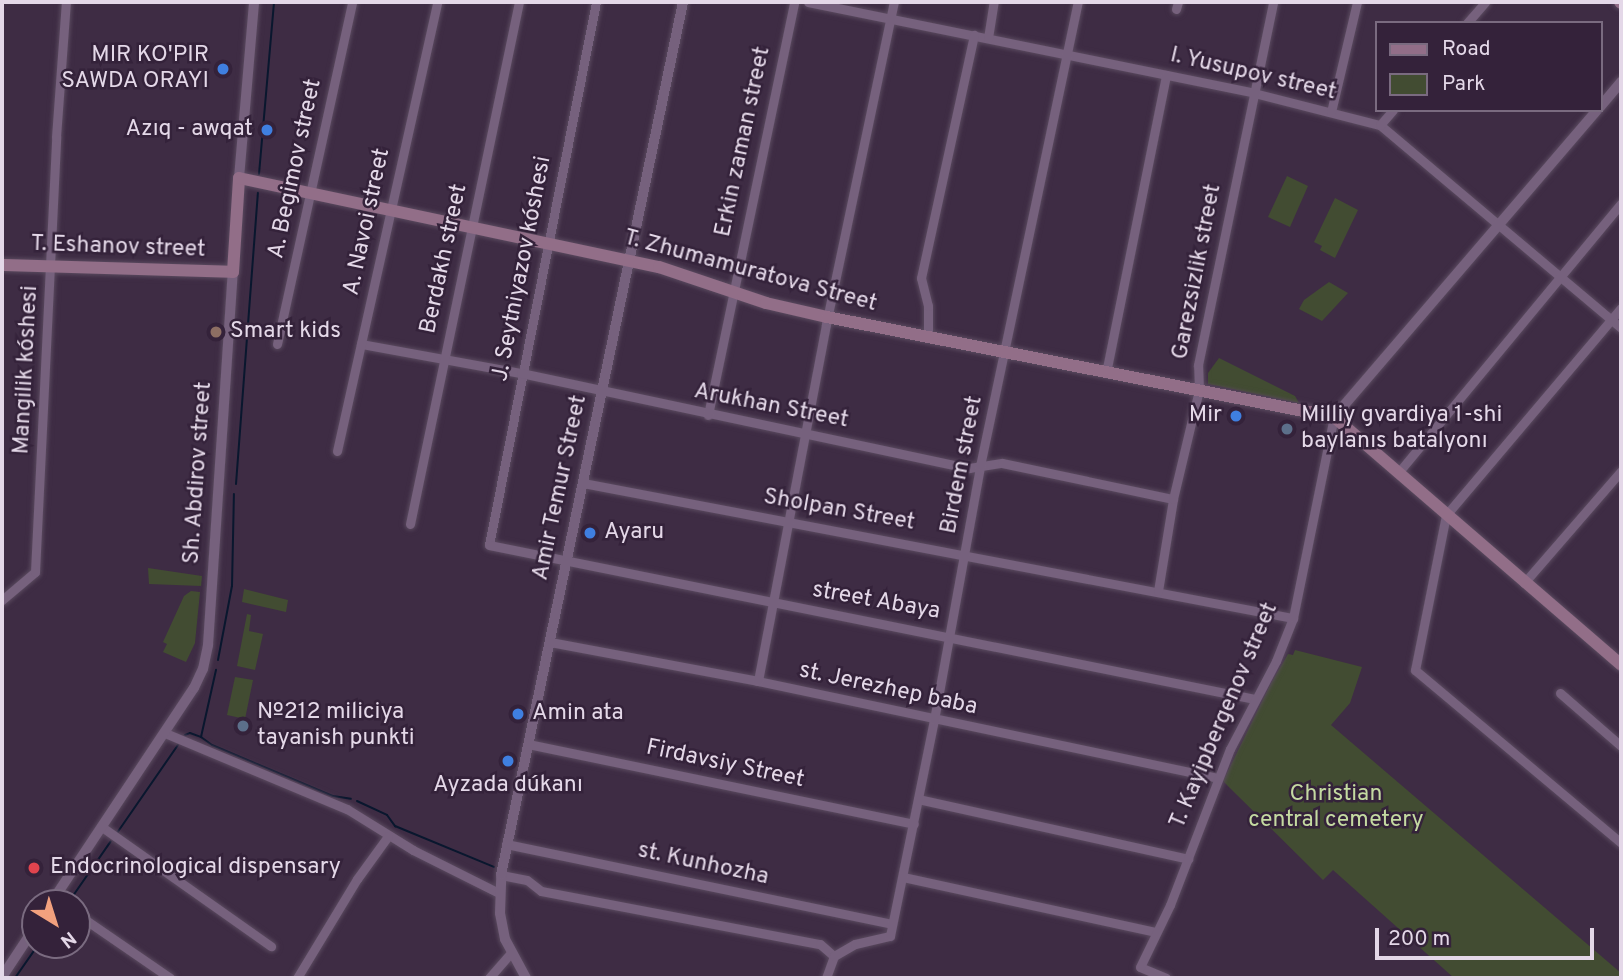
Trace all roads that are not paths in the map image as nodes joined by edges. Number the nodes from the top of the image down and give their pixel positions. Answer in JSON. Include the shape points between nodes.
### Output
{"nodes":[{"id":1,"x":66,"y":2,"type":"edge"},
{"id":2,"x":254,"y":2,"type":"edge"},
{"id":3,"x":352,"y":2,"type":"edge"},
{"id":4,"x":437,"y":2,"type":"edge"},
{"id":5,"x":519,"y":2,"type":"edge"},
{"id":6,"x":596,"y":2,"type":"edge"},
{"id":7,"x":682,"y":2,"type":"edge"},
{"id":8,"x":794,"y":2,"type":"edge"},
{"id":9,"x":808,"y":2,"type":"edge"},
{"id":10,"x":894,"y":2,"type":"edge"},
{"id":11,"x":994,"y":2,"type":"edge"},
{"id":12,"x":1079,"y":2,"type":"edge"},
{"id":13,"x":1273,"y":2,"type":"edge"},
{"id":14,"x":1357,"y":2,"type":"edge"},
{"id":15,"x":1485,"y":2,"type":"edge"},
{"id":16,"x":891,"y":18,"type":"junction"},
{"id":17,"x":1469,"y":21,"type":"edge"},
{"id":18,"x":974,"y":35,"type":"junction"},
{"id":19,"x":988,"y":38,"type":"junction"},
{"id":20,"x":1068,"y":55,"type":"junction"},
{"id":21,"x":1166,"y":75,"type":"junction"},
{"id":22,"x":1621,"y":82,"type":"edge"},
{"id":23,"x":1254,"y":93,"type":"junction"},
{"id":24,"x":1602,"y":104,"type":"edge"},
{"id":25,"x":1332,"y":112,"type":"junction"},
{"id":26,"x":1391,"y":112,"type":"edge"},
{"id":27,"x":1596,"y":112,"type":"edge"},
{"id":28,"x":1380,"y":125,"type":"junction"},
{"id":29,"x":239,"y":178,"type":"junction"},
{"id":30,"x":310,"y":194,"type":"junction"},
{"id":31,"x":1621,"y":203,"type":"edge"},
{"id":32,"x":391,"y":210,"type":"junction"},
{"id":33,"x":1499,"y":224,"type":"junction"},
{"id":34,"x":471,"y":226,"type":"junction"},
{"id":35,"x":548,"y":244,"type":"junction"},
{"id":36,"x":629,"y":260,"type":"junction"},
{"id":37,"x":2,"y":265,"type":"edge"},
{"id":38,"x":51,"y":266,"type":"junction"},
{"id":39,"x":233,"y":272,"type":"junction"},
{"id":40,"x":1559,"y":276,"type":"junction"},
{"id":41,"x":732,"y":291,"type":"junction"},
{"id":42,"x":1621,"y":308,"type":"edge"},
{"id":43,"x":827,"y":317,"type":"junction"},
{"id":44,"x":1611,"y":320,"type":"junction"},
{"id":45,"x":1621,"y":328,"type":"edge"},
{"id":46,"x":928,"y":337,"type":"junction"},
{"id":47,"x":277,"y":344,"type":"dead end"},
{"id":48,"x":361,"y":344,"type":"junction"},
{"id":49,"x":1005,"y":354,"type":"junction"},
{"id":50,"x":443,"y":358,"type":"junction"},
{"id":51,"x":521,"y":373,"type":"junction"},
{"id":52,"x":1106,"y":373,"type":"junction"},
{"id":53,"x":1199,"y":390,"type":"junction"},
{"id":54,"x":602,"y":393,"type":"junction"},
{"id":55,"x":708,"y":415,"type":"junction"},
{"id":56,"x":1334,"y":417,"type":"junction"},
{"id":57,"x":804,"y":433,"type":"junction"},
{"id":58,"x":337,"y":451,"type":"dead end"},
{"id":59,"x":980,"y":466,"type":"junction"},
{"id":60,"x":1621,"y":471,"type":"edge"},
{"id":61,"x":1398,"y":473,"type":"junction"},
{"id":62,"x":583,"y":483,"type":"junction"},
{"id":63,"x":1173,"y":499,"type":"junction"},
{"id":64,"x":1446,"y":515,"type":"junction"},
{"id":65,"x":789,"y":521,"type":"junction"},
{"id":66,"x":410,"y":524,"type":"dead end"},
{"id":67,"x":489,"y":545,"type":"joint"},
{"id":68,"x":965,"y":554,"type":"junction"},
{"id":69,"x":567,"y":561,"type":"junction"},
{"id":70,"x":1524,"y":583,"type":"junction"},
{"id":71,"x":1158,"y":591,"type":"junction"},
{"id":72,"x":2,"y":600,"type":"edge"},
{"id":73,"x":773,"y":603,"type":"junction"},
{"id":74,"x":1293,"y":618,"type":"junction"},
{"id":75,"x":949,"y":635,"type":"junction"},
{"id":76,"x":550,"y":642,"type":"junction"},
{"id":77,"x":1621,"y":665,"type":"edge"},
{"id":78,"x":758,"y":681,"type":"junction"},
{"id":79,"x":1560,"y":693,"type":"dead end"},
{"id":80,"x":1255,"y":699,"type":"junction"},
{"id":81,"x":934,"y":720,"type":"junction"},
{"id":82,"x":165,"y":733,"type":"junction"},
{"id":83,"x":528,"y":744,"type":"junction"},
{"id":84,"x":1621,"y":746,"type":"edge"},
{"id":85,"x":1217,"y":778,"type":"junction"},
{"id":86,"x":918,"y":799,"type":"junction"},
{"id":87,"x":914,"y":824,"type":"junction"},
{"id":88,"x":102,"y":827,"type":"junction"},
{"id":89,"x":388,"y":836,"type":"junction"},
{"id":90,"x":1620,"y":841,"type":"edge"},
{"id":91,"x":506,"y":844,"type":"junction"},
{"id":92,"x":1188,"y":859,"type":"junction"},
{"id":93,"x":501,"y":875,"type":"junction"},
{"id":94,"x":903,"y":877,"type":"junction"},
{"id":95,"x":63,"y":889,"type":"edge"},
{"id":96,"x":499,"y":893,"type":"junction"},
{"id":97,"x":91,"y":924,"type":"edge"},
{"id":98,"x":892,"y":924,"type":"junction"},
{"id":99,"x":1155,"y":932,"type":"junction"},
{"id":100,"x":21,"y":943,"type":"edge"},
{"id":101,"x":271,"y":946,"type":"dead end"},
{"id":102,"x":511,"y":953,"type":"junction"},
{"id":103,"x":834,"y":956,"type":"junction"},
{"id":104,"x":6,"y":961,"type":"edge"},
{"id":105,"x":4,"y":977,"type":"edge"},
{"id":106,"x":170,"y":978,"type":"edge"},
{"id":107,"x":297,"y":978,"type":"edge"},
{"id":108,"x":489,"y":978,"type":"edge"},
{"id":109,"x":526,"y":978,"type":"edge"},
{"id":110,"x":826,"y":978,"type":"edge"},
{"id":111,"x":1166,"y":978,"type":"edge"}],
"edges":[{"from":1,"to":38,"type":"street","name":"Mangilik kóshesi"},
{"from":2,"to":29,"type":"street","name":"Sh. Abdirov street"},
{"from":3,"to":30,"type":"street","name":"A. Begimov street"},
{"from":4,"to":32,"type":"street","name":"A. Navoi street"},
{"from":5,"to":34,"type":"street","name":"Berdakh street"},
{"from":6,"to":35,"type":"street","name":"J. Seytniyazov kóshesi"},
{"from":7,"to":36,"type":"street","name":"Amir Temur Street"},
{"from":8,"to":41,"type":"street","name":"Erkin zaman street"},
{"from":9,"to":16,"type":"street","name":"I. Yusupov street"},
{"from":10,"to":16,"type":"street"},
{"from":11,"to":19,"type":"street"},
{"from":12,"to":20,"type":"street","name":"Birdem street"},
{"from":13,"to":23,"type":"street","name":"Garezsizlik street"},
{"from":14,"to":25,"type":"street"},
{"from":15,"to":17,"type":"street"},
{"from":16,"to":18,"type":"street","name":"I. Yusupov street"},
{"from":16,"to":43,"type":"street"},
{"from":18,"to":19,"type":"street","name":"I. Yusupov street"},
{"from":18,"to":46,"type":"street","via":[[922,278]]},
{"from":19,"to":20,"type":"street","name":"I. Yusupov street"},
{"from":20,"to":21,"type":"street","name":"I. Yusupov street"},
{"from":20,"to":49,"type":"street","name":"Birdem street"},
{"from":21,"to":23,"type":"street","name":"I. Yusupov street"},
{"from":21,"to":52,"type":"street"},
{"from":22,"to":24,"type":"street","name":"T. Kayipbergenov street"},
{"from":23,"to":25,"type":"street","name":"I. Yusupov street"},
{"from":23,"to":53,"type":"street","name":"Garezsizlik street","via":[[1198,365]]},
{"from":25,"to":28,"type":"street","name":"I. Yusupov street"},
{"from":26,"to":28,"type":"street"},
{"from":27,"to":33,"type":"street","name":"T. Kayipbergenov street"},
{"from":28,"to":33,"type":"street","name":"I. Yusupov street"},
{"from":29,"to":30,"type":"main road","name":"T. Zhumamuratova Street"},
{"from":29,"to":39,"type":"main road","name":"Sh. Abdirov street"},
{"from":30,"to":32,"type":"main road","name":"T. Zhumamuratova Street"},
{"from":30,"to":47,"type":"street","name":"A. Begimov street"},
{"from":31,"to":40,"type":"street"},
{"from":32,"to":34,"type":"main road","name":"T. Zhumamuratova Street"},
{"from":32,"to":48,"type":"street","name":"A. Navoi street"},
{"from":33,"to":40,"type":"street","name":"I. Yusupov street"},
{"from":33,"to":56,"type":"street","name":"T. Kayipbergenov street"},
{"from":34,"to":35,"type":"main road","name":"T. Zhumamuratova Street"},
{"from":34,"to":50,"type":"street","name":"Berdakh street"},
{"from":35,"to":36,"type":"main road","name":"T. Zhumamuratova Street"},
{"from":35,"to":51,"type":"street","name":"J. Seytniyazov kóshesi"},
{"from":36,"to":41,"type":"main road","name":"T. Zhumamuratova Street"},
{"from":36,"to":54,"type":"street","name":"Amir Temur Street"},
{"from":37,"to":38,"type":"main road","name":"T. Eshanov street"},
{"from":38,"to":39,"type":"main road","name":"T. Eshanov street"},
{"from":38,"to":72,"type":"street","name":"Mangilik kóshesi","via":[[35,572]]},
{"from":39,"to":82,"type":"street","name":"Sh. Abdirov street","via":[[208,645],[194,688]]},
{"from":40,"to":44,"type":"street","name":"I. Yusupov street"},
{"from":40,"to":61,"type":"street"},
{"from":41,"to":43,"type":"main road","name":"T. Zhumamuratova Street"},
{"from":41,"to":55,"type":"street","name":"Erkin zaman street"},
{"from":42,"to":44,"type":"street"},
{"from":43,"to":46,"type":"main road","name":"T. Zhumamuratova Street"},
{"from":43,"to":57,"type":"street"},
{"from":44,"to":45,"type":"street","name":"I. Yusupov street"},
{"from":44,"to":64,"type":"street"},
{"from":46,"to":49,"type":"main road","name":"T. Zhumamuratova Street"},
{"from":48,"to":50,"type":"street","name":"Arukhan Street"},
{"from":48,"to":58,"type":"street","name":"A. Navoi street"},
{"from":49,"to":52,"type":"main road","name":"T. Zhumamuratova Street"},
{"from":49,"to":59,"type":"street","name":"Birdem street"},
{"from":50,"to":51,"type":"street","name":"Arukhan Street"},
{"from":50,"to":66,"type":"street","name":"Berdakh street"},
{"from":51,"to":54,"type":"street","name":"Arukhan Street"},
{"from":51,"to":67,"type":"street","name":"J. Seytniyazov kóshesi"},
{"from":52,"to":53,"type":"main road","name":"T. Zhumamuratova Street"},
{"from":53,"to":56,"type":"main road","name":"T. Zhumamuratova Street"},
{"from":53,"to":63,"type":"street","name":"Garezsizlik street"},
{"from":54,"to":55,"type":"street","name":"Arukhan Street"},
{"from":54,"to":62,"type":"street","name":"Amir Temur Street"},
{"from":55,"to":57,"type":"street","name":"Arukhan Street"},
{"from":56,"to":61,"type":"main road"},
{"from":56,"to":74,"type":"street","name":"T. Kayipbergenov street"},
{"from":57,"to":59,"type":"street","name":"Arukhan Street","via":[[969,468]]},
{"from":57,"to":65,"type":"street"},
{"from":59,"to":63,"type":"street","name":"Arukhan Street","via":[[1002,463]]},
{"from":59,"to":68,"type":"street","name":"Birdem street"},
{"from":60,"to":70,"type":"street"},
{"from":61,"to":64,"type":"main road"},
{"from":62,"to":65,"type":"street","name":"Sholpan Street"},
{"from":62,"to":69,"type":"street","name":"Amir Temur Street"},
{"from":63,"to":71,"type":"street","name":"Garezsizlik street"},
{"from":64,"to":70,"type":"main road"},
{"from":64,"to":90,"type":"street","via":[[1415,670]]},
{"from":65,"to":68,"type":"street","name":"Sholpan Street"},
{"from":65,"to":73,"type":"street"},
{"from":67,"to":69,"type":"street","name":"street Abaya"},
{"from":68,"to":71,"type":"street","name":"Sholpan Street"},
{"from":68,"to":75,"type":"street","name":"Birdem street"},
{"from":69,"to":73,"type":"street","name":"street Abaya"},
{"from":69,"to":76,"type":"street","name":"Amir Temur Street"},
{"from":70,"to":77,"type":"main road"},
{"from":71,"to":74,"type":"street","name":"Sholpan Street"},
{"from":73,"to":75,"type":"street","name":"street Abaya"},
{"from":73,"to":78,"type":"street"},
{"from":74,"to":80,"type":"street","name":"T. Kayipbergenov street"},
{"from":75,"to":80,"type":"street","name":"street Abaya"},
{"from":75,"to":81,"type":"street","name":"Birdem street"},
{"from":76,"to":78,"type":"street","name":"st. Jerezhep baba"},
{"from":76,"to":83,"type":"street","name":"Amir Temur Street"},
{"from":78,"to":81,"type":"street","name":"st. Jerezhep baba"},
{"from":79,"to":84,"type":"street"},
{"from":80,"to":85,"type":"street","name":"T. Kayipbergenov street"},
{"from":81,"to":85,"type":"street","name":"st. Jerezhep baba"},
{"from":81,"to":86,"type":"street","name":"Birdem street"},
{"from":82,"to":88,"type":"street","name":"Sh. Abdirov street"},
{"from":82,"to":89,"type":"street","via":[[347,809]]},
{"from":83,"to":87,"type":"street","name":"Firdavsiy Street"},
{"from":83,"to":91,"type":"street","name":"Amir Temur Street"},
{"from":85,"to":92,"type":"street","name":"T. Kayipbergenov street"},
{"from":86,"to":87,"type":"street","name":"Birdem street"},
{"from":86,"to":92,"type":"street"},
{"from":87,"to":94,"type":"street","name":"Birdem street"},
{"from":88,"to":95,"type":"street","name":"Sh. Abdirov street"},
{"from":88,"to":101,"type":"street"},
{"from":89,"to":96,"type":"street"},
{"from":89,"to":107,"type":"street","via":[[356,879]]},
{"from":91,"to":93,"type":"street","name":"Amir Temur Street"},
{"from":91,"to":98,"type":"street","name":"st. Kunhozha"},
{"from":92,"to":99,"type":"street","name":"T. Kayipbergenov street"},
{"from":93,"to":96,"type":"street","name":"Amir Temur Street"},
{"from":93,"to":103,"type":"street","via":[[527,880],[541,891],[820,944]]},
{"from":94,"to":98,"type":"street","name":"Birdem street"},
{"from":94,"to":99,"type":"street"},
{"from":96,"to":102,"type":"street","name":"Amir Temur Street"},
{"from":97,"to":106,"type":"street"},
{"from":98,"to":103,"type":"street","name":"Birdem street","via":[[890,936],[855,944]]},
{"from":99,"to":111,"type":"street","name":"T. Kayipbergenov street","via":[[1140,967]]},
{"from":100,"to":104,"type":"street"},
{"from":102,"to":108,"type":"street"},
{"from":102,"to":109,"type":"street","name":"Amir Temur Street"},
{"from":103,"to":110,"type":"street"},
{"from":104,"to":105,"type":"street"}]}
